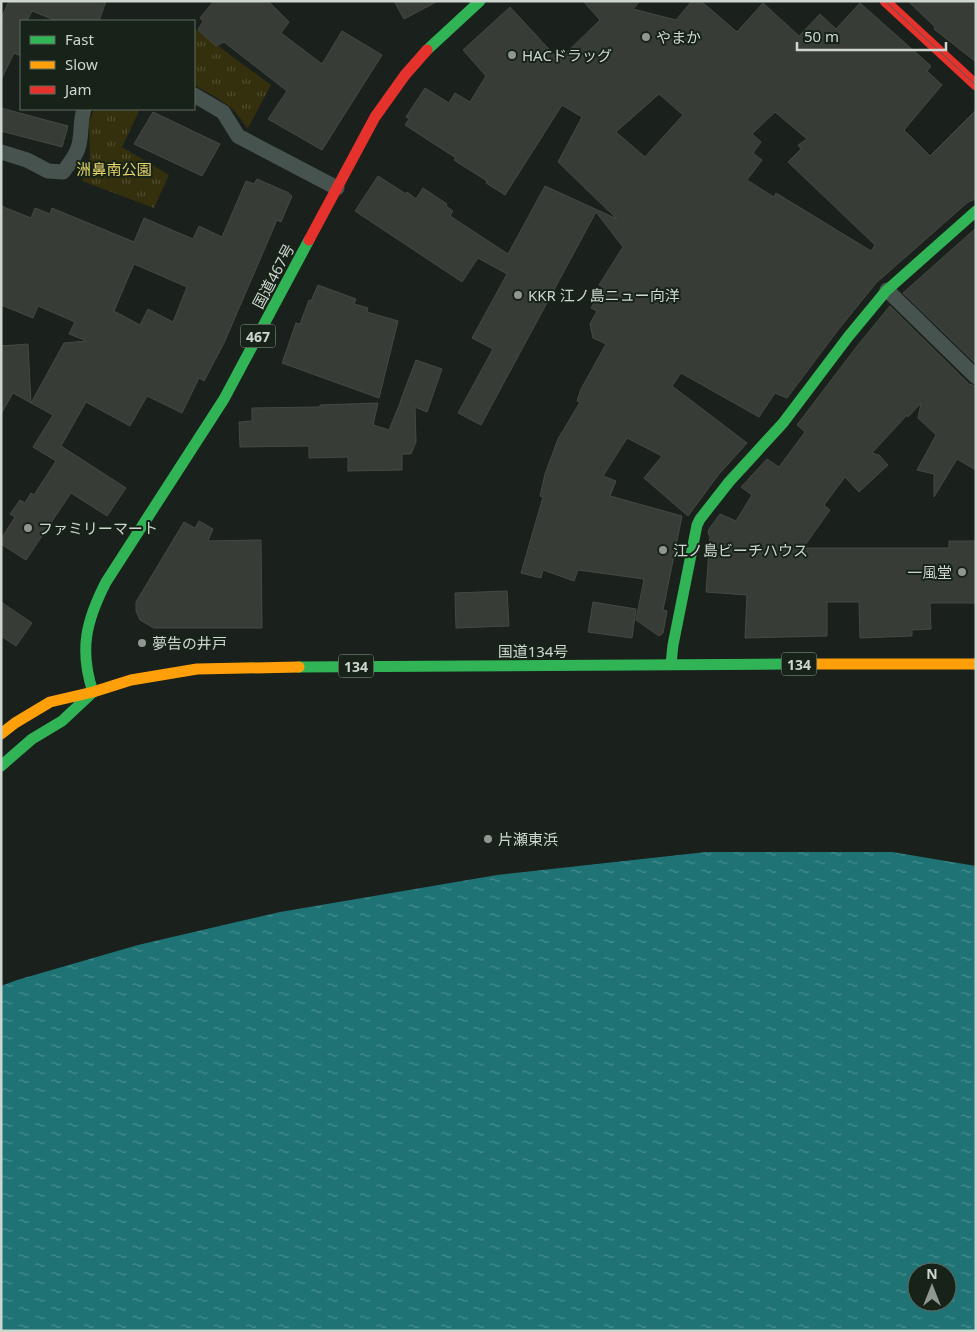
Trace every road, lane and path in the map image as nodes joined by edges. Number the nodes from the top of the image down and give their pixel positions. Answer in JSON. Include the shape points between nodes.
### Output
{"nodes":[{"id":1,"x":480,"y":1,"type":"edge"},
{"id":2,"x":885,"y":1,"type":"edge"},
{"id":3,"x":976,"y":85,"type":"edge"},
{"id":4,"x":195,"y":97,"type":"edge"},
{"id":5,"x":84,"y":110,"type":"edge"},
{"id":6,"x":1,"y":152,"type":"edge"},
{"id":7,"x":337,"y":188,"type":"junction"},
{"id":8,"x":976,"y":210,"type":"edge"},
{"id":9,"x":887,"y":290,"type":"junction"},
{"id":10,"x":976,"y":377,"type":"edge"},
{"id":11,"x":671,"y":664,"type":"junction"},
{"id":12,"x":976,"y":664,"type":"edge"},
{"id":13,"x":93,"y":692,"type":"junction"},
{"id":14,"x":1,"y":734,"type":"edge"},
{"id":15,"x":1,"y":766,"type":"edge"}],
"edges":[{"from":1,"to":7,"type":"main road","name":"国道467号","number":"467","via":[[434,42],[405,75],[376,117]]},
{"from":2,"to":3,"type":"main road"},
{"from":4,"to":7,"type":"street","via":[[223,112],[238,136]]},
{"from":5,"to":6,"type":"street","via":[[77,152],[63,172],[48,171]]},
{"from":7,"to":13,"type":"main road","name":"国道467号","number":"467","via":[[224,399],[93,605],[84,657]]},
{"from":8,"to":9,"type":"main road"},
{"from":9,"to":10,"type":"street"},
{"from":9,"to":11,"type":"main road","via":[[783,423],[729,482],[697,525]]},
{"from":11,"to":12,"type":"main road","name":"国道134号","number":"134"},
{"from":11,"to":13,"type":"main road","name":"国道134号","number":"134","via":[[197,669],[131,680]]},
{"from":13,"to":14,"type":"main road","name":"国道134号","number":"134","via":[[50,702]]},
{"from":13,"to":15,"type":"main road","name":"国道134号","number":"134","via":[[62,721],[32,740]]}]}
